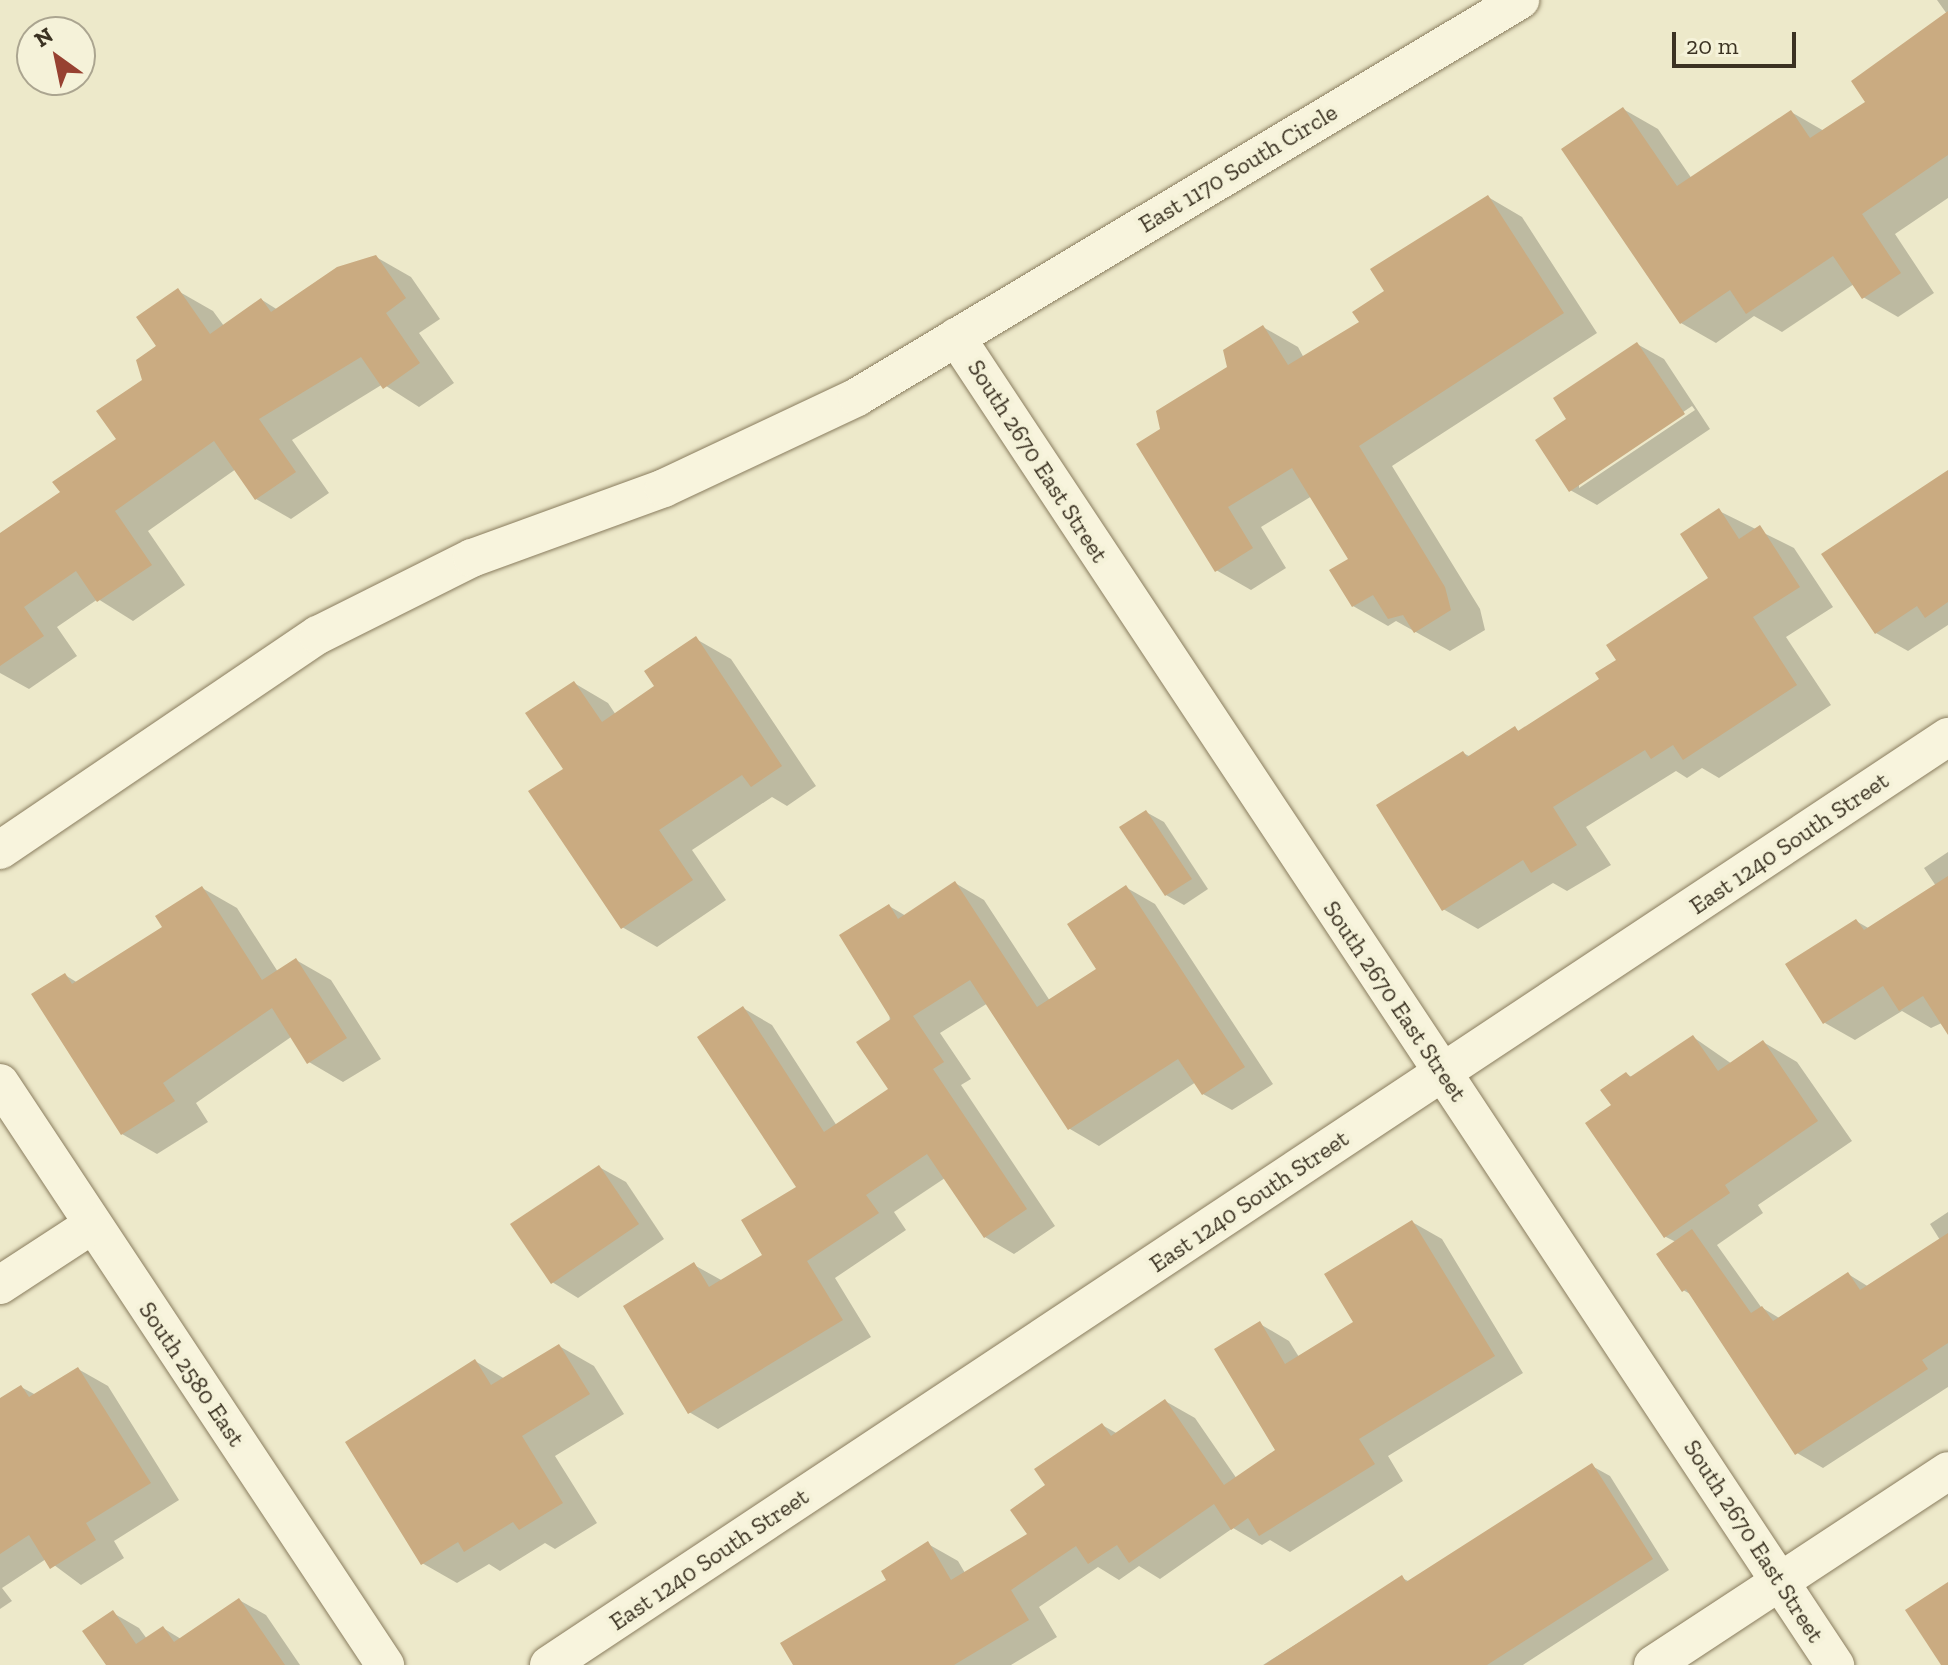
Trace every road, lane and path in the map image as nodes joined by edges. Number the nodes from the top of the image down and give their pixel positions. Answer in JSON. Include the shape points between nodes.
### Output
{"nodes":[{"id":1,"x":1520,"y":0,"type":"edge"},
{"id":2,"x":956,"y":337,"type":"junction"},
{"id":3,"x":1948,"y":737,"type":"edge"},
{"id":4,"x":0,"y":850,"type":"edge"},
{"id":5,"x":1443,"y":1073,"type":"junction"},
{"id":6,"x":0,"y":1083,"type":"edge"},
{"id":7,"x":92,"y":1225,"type":"junction"},
{"id":8,"x":0,"y":1285,"type":"edge"},
{"id":9,"x":1948,"y":1471,"type":"edge"},
{"id":10,"x":1780,"y":1580,"type":"junction"},
{"id":11,"x":385,"y":1665,"type":"edge"},
{"id":12,"x":549,"y":1665,"type":"edge"},
{"id":13,"x":1653,"y":1665,"type":"edge"},
{"id":14,"x":1835,"y":1665,"type":"edge"}],
"edges":[{"from":1,"to":2,"type":"street","name":"East 1170 South Circle"},
{"from":2,"to":4,"type":"street","name":"East 1170 South Circle","via":[[857,397],[664,488],[472,558],[318,635]]},
{"from":2,"to":5,"type":"street","name":"South 2670 East Street"},
{"from":3,"to":5,"type":"street","name":"East 1240 South Street"},
{"from":5,"to":10,"type":"street","name":"South 2670 East Street"},
{"from":5,"to":12,"type":"street","name":"East 1240 South Street"},
{"from":6,"to":7,"type":"street","name":"South 2580 East"},
{"from":7,"to":8,"type":"street"},
{"from":7,"to":11,"type":"street","name":"South 2580 East"},
{"from":9,"to":10,"type":"street"},
{"from":10,"to":13,"type":"street"},
{"from":10,"to":14,"type":"street","name":"South 2670 East Street"}]}
